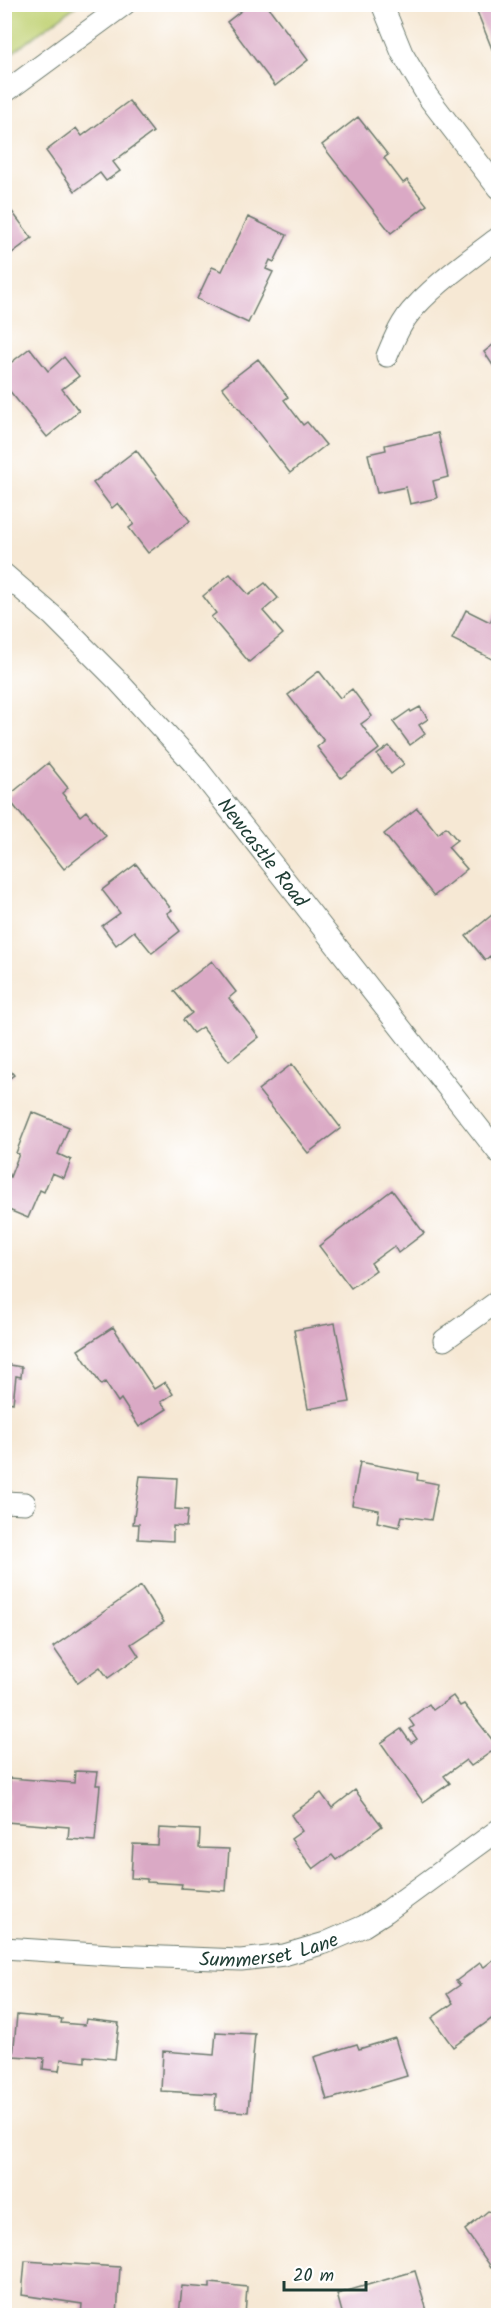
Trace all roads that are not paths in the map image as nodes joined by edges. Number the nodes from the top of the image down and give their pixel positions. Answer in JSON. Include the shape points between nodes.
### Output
{"nodes":[{"id":1,"x":125,"y":4,"type":"edge"},
{"id":2,"x":381,"y":4,"type":"edge"},
{"id":3,"x":4,"y":93,"type":"edge"},
{"id":4,"x":498,"y":188,"type":"edge"},
{"id":5,"x":498,"y":238,"type":"edge"},
{"id":6,"x":387,"y":356,"type":"dead end"},
{"id":7,"x":4,"y":574,"type":"edge"},
{"id":8,"x":498,"y":1152,"type":"edge"},
{"id":9,"x":498,"y":1301,"type":"edge"},
{"id":10,"x":444,"y":1340,"type":"dead end"},
{"id":11,"x":498,"y":1830,"type":"edge"},
{"id":12,"x":4,"y":1948,"type":"edge"}],
"edges":[{"from":1,"to":3,"type":"street"},
{"from":2,"to":4,"type":"street","via":[[402,53],[428,97]]},
{"from":5,"to":6,"type":"street","via":[[414,308],[395,335]]},
{"from":7,"to":8,"type":"street","name":"Newcastle Road","via":[[117,680],[194,764]]},
{"from":9,"to":10,"type":"street"},
{"from":11,"to":12,"type":"street","name":"Summerset Lane","via":[[364,1926],[284,1955],[241,1960]]}]}
